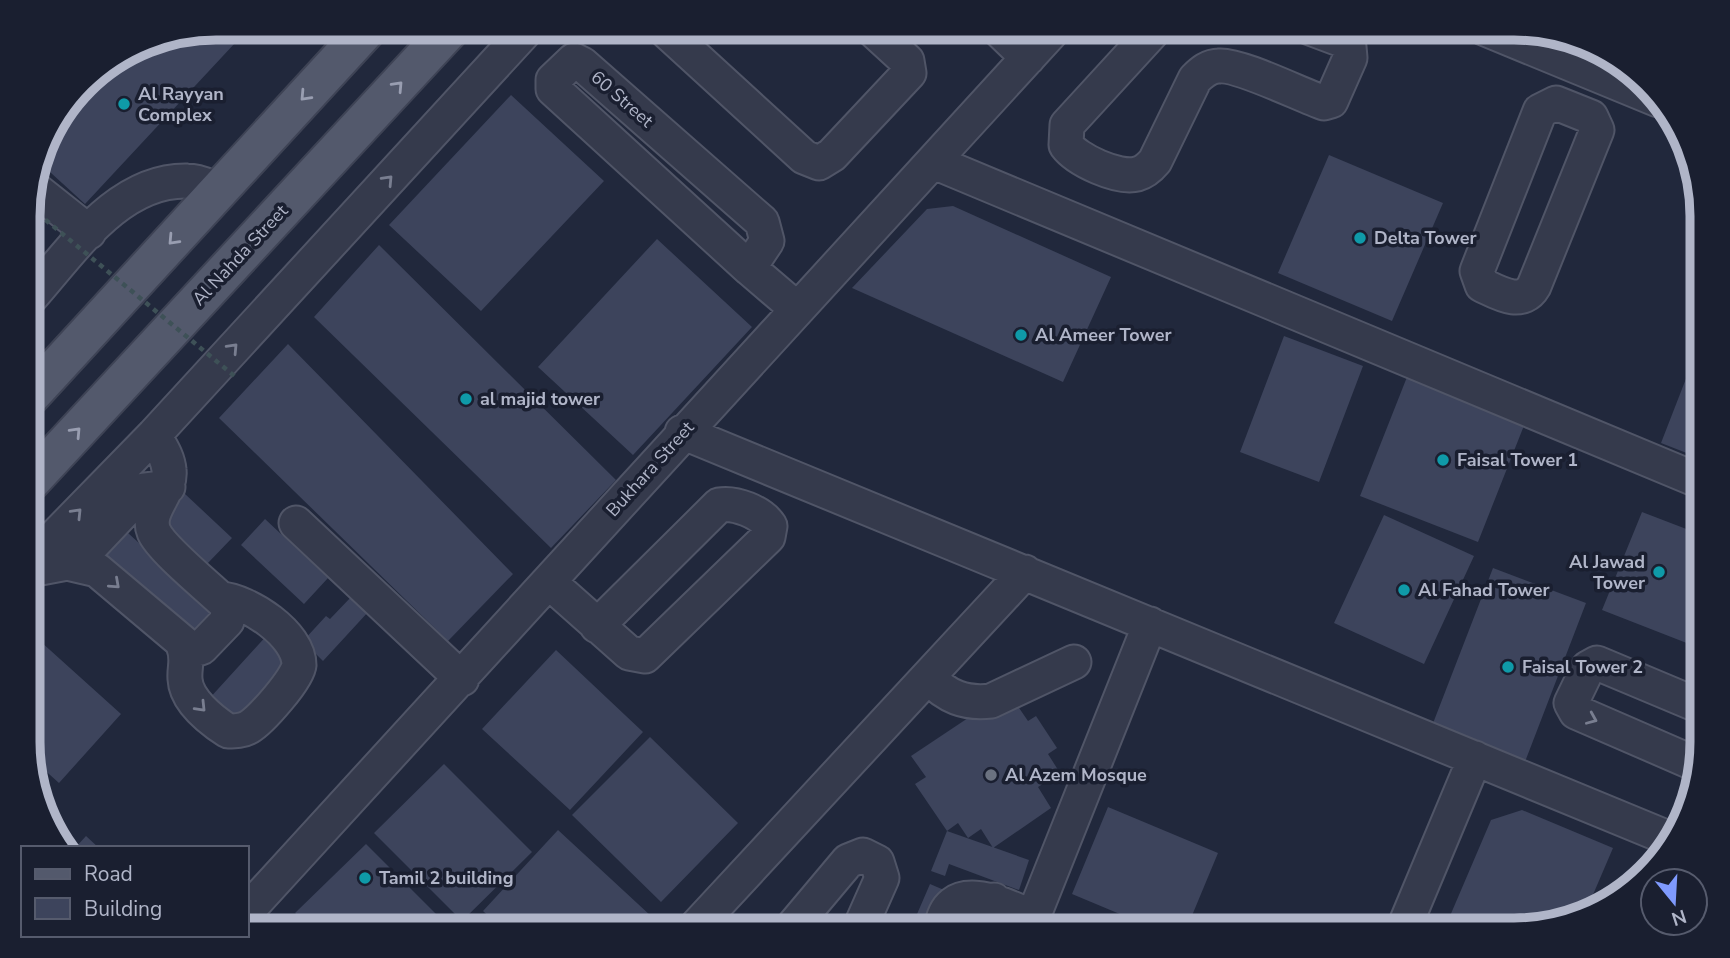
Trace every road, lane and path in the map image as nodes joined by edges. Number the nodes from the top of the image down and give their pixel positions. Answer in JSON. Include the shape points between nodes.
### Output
{"nodes":[{"id":1,"x":357,"y":40,"type":"edge"},
{"id":2,"x":441,"y":40,"type":"edge"},
{"id":3,"x":517,"y":40,"type":"edge"},
{"id":4,"x":676,"y":40,"type":"edge"},
{"id":5,"x":884,"y":40,"type":"edge"},
{"id":6,"x":1009,"y":40,"type":"edge"},
{"id":7,"x":1044,"y":40,"type":"edge"},
{"id":8,"x":1145,"y":40,"type":"edge"},
{"id":9,"x":1342,"y":40,"type":"edge"},
{"id":10,"x":1531,"y":41,"type":"edge"},
{"id":11,"x":1028,"y":58,"type":"junction"},
{"id":12,"x":1585,"y":69,"type":"junction"},
{"id":13,"x":1637,"y":91,"type":"edge"},
{"id":14,"x":1572,"y":108,"type":"junction"},
{"id":15,"x":934,"y":162,"type":"junction"},
{"id":16,"x":219,"y":190,"type":"junction"},
{"id":17,"x":42,"y":195,"type":"edge"},
{"id":18,"x":40,"y":215,"type":"edge"},
{"id":19,"x":89,"y":232,"type":"junction"},
{"id":20,"x":749,"y":268,"type":"junction"},
{"id":21,"x":40,"y":287,"type":"edge"},
{"id":22,"x":797,"y":309,"type":"junction"},
{"id":23,"x":238,"y":379,"type":"dead end"},
{"id":24,"x":40,"y":385,"type":"edge"},
{"id":25,"x":682,"y":432,"type":"junction"},
{"id":26,"x":154,"y":435,"type":"junction"},
{"id":27,"x":40,"y":471,"type":"edge"},
{"id":28,"x":1689,"y":477,"type":"edge"},
{"id":29,"x":168,"y":487,"type":"junction"},
{"id":30,"x":296,"y":523,"type":"dead end"},
{"id":31,"x":40,"y":552,"type":"edge"},
{"id":32,"x":74,"y":564,"type":"junction"},
{"id":33,"x":40,"y":569,"type":"edge"},
{"id":34,"x":1026,"y":572,"type":"junction"},
{"id":35,"x":549,"y":582,"type":"junction"},
{"id":36,"x":221,"y":599,"type":"junction"},
{"id":37,"x":1150,"y":624,"type":"junction"},
{"id":38,"x":597,"y":626,"type":"junction"},
{"id":39,"x":183,"y":645,"type":"junction"},
{"id":40,"x":1074,"y":662,"type":"dead end"},
{"id":41,"x":928,"y":677,"type":"junction"},
{"id":42,"x":461,"y":679,"type":"junction"},
{"id":43,"x":1689,"y":701,"type":"edge"},
{"id":44,"x":1475,"y":758,"type":"junction"},
{"id":45,"x":1688,"y":761,"type":"edge"},
{"id":46,"x":1663,"y":836,"type":"edge"},
{"id":47,"x":248,"y":910,"type":"edge"},
{"id":48,"x":988,"y":915,"type":"edge"},
{"id":49,"x":945,"y":917,"type":"edge"},
{"id":50,"x":1034,"y":917,"type":"edge"},
{"id":51,"x":1408,"y":917,"type":"edge"},
{"id":52,"x":704,"y":918,"type":"edge"},
{"id":53,"x":800,"y":918,"type":"edge"},
{"id":54,"x":865,"y":918,"type":"edge"}],
"edges":[{"from":1,"to":16,"type":"main road","one_way":true},
{"from":27,"to":2,"type":"main road","name":"Al Nahda Street","one_way":true},
{"from":26,"to":3,"type":"street","one_way":true},
{"from":4,"to":5,"type":"street","via":[[804,157],[819,163],[832,155],[909,73],[907,61]]},
{"from":6,"to":11,"type":"street"},
{"from":7,"to":11,"type":"street","name":"Bukhara Street"},
{"from":8,"to":9,"type":"street","via":[[1068,125],[1066,145],[1076,155],[1126,175],[1147,169],[1155,161],[1195,79],[1209,68],[1235,69],[1324,103],[1331,101],[1350,58],[1349,47]]},
{"from":10,"to":12,"type":"street"},
{"from":11,"to":15,"type":"street","name":"Bukhara Street"},
{"from":12,"to":13,"type":"street"},
{"from":12,"to":14,"type":"street"},
{"from":14,"to":14,"type":"street","via":[[1550,104],[1540,111],[1478,267],[1478,279],[1486,286],[1516,298],[1527,295],[1534,286],[1597,131],[1591,117]]},
{"from":15,"to":22,"type":"street","name":"Bukhara Street"},
{"from":15,"to":28,"type":"street"},
{"from":16,"to":19,"type":"street","via":[[192,181],[150,186],[113,208]]},
{"from":16,"to":24,"type":"main road","one_way":true},
{"from":17,"to":19,"type":"street"},
{"from":18,"to":23,"type":"path","bridge":true},
{"from":19,"to":21,"type":"street"},
{"from":20,"to":20,"type":"street","name":"60 Street","via":[[553,89],[553,80],[567,65],[574,61],[582,64],[762,222],[767,240]]},
{"from":20,"to":22,"type":"street","name":"60 Street"},
{"from":22,"to":25,"type":"street","name":"Bukhara Street"},
{"from":25,"to":34,"type":"street"},
{"from":25,"to":35,"type":"street","name":"Bukhara Street"},
{"from":26,"to":29,"type":"street","via":[[169,468]]},
{"from":31,"to":26,"type":"street","one_way":true},
{"from":29,"to":32,"type":"street","via":[[151,487],[138,495]]},
{"from":29,"to":36,"type":"street","via":[[153,514],[155,535]]},
{"from":30,"to":42,"type":"street"},
{"from":32,"to":33,"type":"street"},
{"from":32,"to":39,"type":"street","one_way":true,"via":[[107,576]]},
{"from":34,"to":37,"type":"street"},
{"from":34,"to":41,"type":"street"},
{"from":35,"to":38,"type":"street"},
{"from":35,"to":42,"type":"street","name":"Bukhara Street"},
{"from":36,"to":39,"type":"street","via":[[229,611],[227,621],[201,648]]},
{"from":39,"to":36,"type":"street","one_way":true,"via":[[188,691],[228,731],[248,728],[257,721],[295,677],[298,658],[289,641],[257,610]]},
{"from":37,"to":44,"type":"street"},
{"from":37,"to":50,"type":"street"},
{"from":38,"to":38,"type":"street","via":[[634,656],[645,656],[768,537],[770,526],[738,506],[719,506]]},
{"from":40,"to":41,"type":"street","via":[[991,701],[977,703],[956,698]]},
{"from":41,"to":52,"type":"street"},
{"from":42,"to":47,"type":"street","name":"Bukhara Street"},
{"from":43,"to":45,"type":"street","one_way":true,"via":[[1597,663],[1588,668],[1571,703],[1576,712]]},
{"from":44,"to":46,"type":"street"},
{"from":44,"to":51,"type":"street"},
{"from":48,"to":49,"type":"street","via":[[974,897],[957,903]]},
{"from":53,"to":54,"type":"street","via":[[848,861],[863,855],[877,862],[882,878]]}]}
